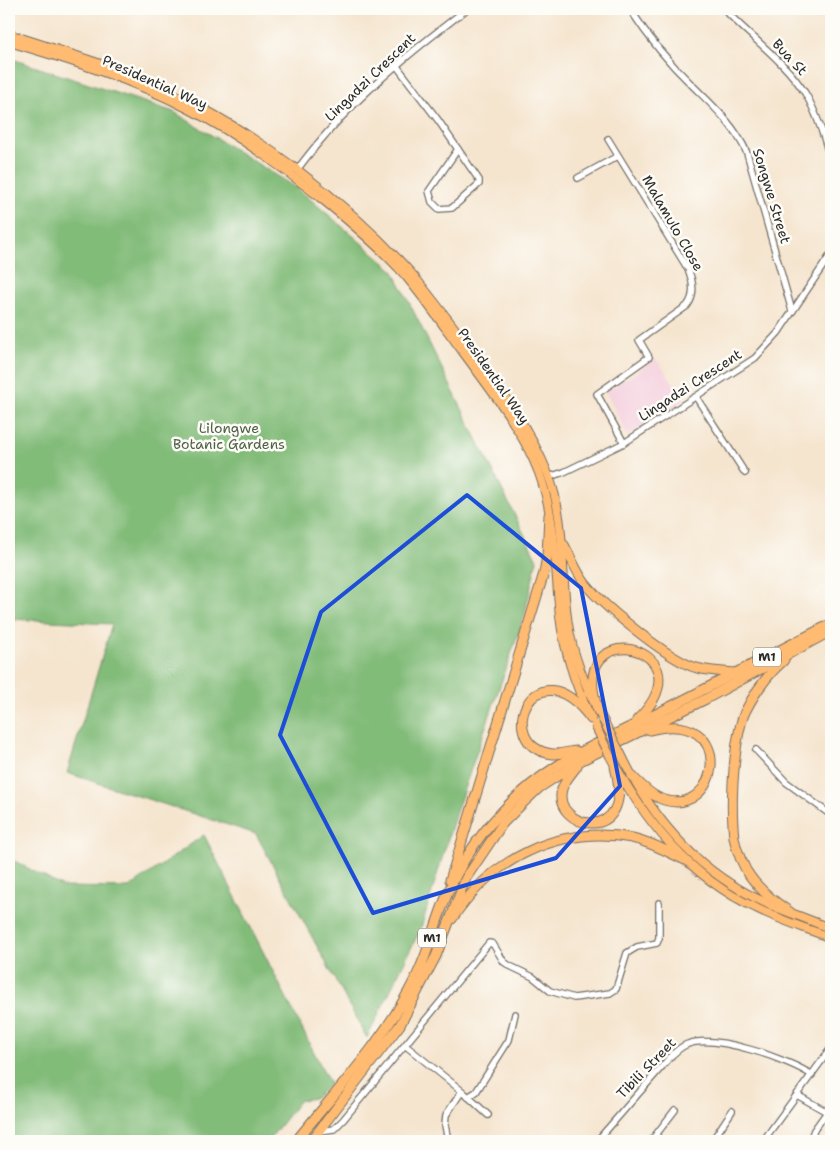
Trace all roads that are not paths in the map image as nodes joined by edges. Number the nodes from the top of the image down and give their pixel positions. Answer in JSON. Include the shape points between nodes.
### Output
{"nodes":[{"id":1,"x":467,"y":9,"type":"edge"},
{"id":2,"x":630,"y":9,"type":"edge"},
{"id":3,"x":724,"y":9,"type":"edge"},
{"id":4,"x":828,"y":9,"type":"edge"},
{"id":5,"x":831,"y":13,"type":"edge"},
{"id":6,"x":9,"y":34,"type":"edge"},
{"id":7,"x":9,"y":42,"type":"edge"},
{"id":8,"x":396,"y":65,"type":"junction"},
{"id":9,"x":608,"y":139,"type":"dead end"},
{"id":10,"x":458,"y":149,"type":"junction"},
{"id":11,"x":618,"y":156,"type":"junction"},
{"id":12,"x":831,"y":162,"type":"edge"},
{"id":13,"x":297,"y":170,"type":"junction"},
{"id":14,"x":578,"y":178,"type":"dead end"},
{"id":15,"x":831,"y":254,"type":"edge"},
{"id":16,"x":792,"y":311,"type":"junction"},
{"id":17,"x":696,"y":397,"type":"junction"},
{"id":18,"x":624,"y":443,"type":"junction"},
{"id":19,"x":745,"y":473,"type":"dead end"},
{"id":20,"x":549,"y":476,"type":"junction"},
{"id":21,"x":549,"y":515,"type":"junction"},
{"id":22,"x":564,"y":545,"type":"junction"},
{"id":23,"x":831,"y":624,"type":"edge"},
{"id":24,"x":831,"y":632,"type":"edge"},
{"id":25,"x":796,"y":650,"type":"junction"},
{"id":26,"x":735,"y":673,"type":"junction"},
{"id":27,"x":598,"y":711,"type":"junction"},
{"id":28,"x":593,"y":722,"type":"junction"},
{"id":29,"x":631,"y":726,"type":"junction"},
{"id":30,"x":637,"y":734,"type":"junction"},
{"id":31,"x":581,"y":750,"type":"junction"},
{"id":32,"x":756,"y":750,"type":"dead end"},
{"id":33,"x":582,"y":760,"type":"junction"},
{"id":34,"x":615,"y":767,"type":"junction"},
{"id":35,"x":632,"y":776,"type":"junction"},
{"id":36,"x":831,"y":815,"type":"edge"},
{"id":37,"x":685,"y":860,"type":"junction"},
{"id":38,"x":447,"y":895,"type":"junction"},
{"id":39,"x":659,"y":903,"type":"dead end"},
{"id":40,"x":790,"y":912,"type":"junction"},
{"id":41,"x":831,"y":928,"type":"edge"},
{"id":42,"x":445,"y":930,"type":"junction"},
{"id":43,"x":831,"y":938,"type":"edge"},
{"id":44,"x":515,"y":1014,"type":"dead end"},
{"id":45,"x":406,"y":1046,"type":"junction"},
{"id":46,"x":831,"y":1048,"type":"edge"},
{"id":47,"x":812,"y":1075,"type":"junction"},
{"id":48,"x":462,"y":1091,"type":"junction"},
{"id":49,"x":797,"y":1095,"type":"junction"},
{"id":50,"x":468,"y":1097,"type":"junction"},
{"id":51,"x":675,"y":1110,"type":"dead end"},
{"id":52,"x":732,"y":1111,"type":"dead end"},
{"id":53,"x":488,"y":1115,"type":"dead end"},
{"id":54,"x":320,"y":1130,"type":"junction"},
{"id":55,"x":598,"y":1139,"type":"edge"},
{"id":56,"x":653,"y":1140,"type":"edge"},
{"id":57,"x":296,"y":1141,"type":"edge"},
{"id":58,"x":311,"y":1141,"type":"edge"},
{"id":59,"x":448,"y":1141,"type":"edge"},
{"id":60,"x":606,"y":1141,"type":"edge"},
{"id":61,"x":712,"y":1141,"type":"edge"},
{"id":62,"x":763,"y":1141,"type":"edge"},
{"id":63,"x":814,"y":1141,"type":"edge"}],
"edges":[{"from":1,"to":8,"type":"street","name":"Lingadzi Crescent"},
{"from":2,"to":16,"type":"street","name":"Songwe Street","via":[[651,42],[728,120],[741,140]]},
{"from":3,"to":12,"type":"street","name":"Bua St","via":[[781,63],[805,93],[821,127]]},
{"from":4,"to":5,"type":"street"},
{"from":6,"to":13,"type":"main road","name":"Presidential Way","via":[[103,64],[174,94],[225,121]]},
{"from":7,"to":21,"type":"main road","name":"Presidential Way","via":[[100,71],[188,108],[295,177],[342,215],[404,274],[504,408],[540,474]]},
{"from":8,"to":10,"type":"street"},
{"from":8,"to":13,"type":"street","name":"Lingadzi Crescent"},
{"from":9,"to":11,"type":"street","name":"Malamulo Close"},
{"from":10,"to":10,"type":"street","via":[[477,175],[479,184],[452,208],[439,209],[432,202],[429,191]]},
{"from":11,"to":14,"type":"street"},
{"from":11,"to":18,"type":"street","name":"Malamulo Close","via":[[688,269],[693,285],[692,299],[687,306],[639,340],[649,356],[597,394]]},
{"from":13,"to":20,"type":"main road","name":"Presidential Way","via":[[358,221],[413,275],[516,413]]},
{"from":15,"to":16,"type":"street","name":"Lingadzi Crescent"},
{"from":16,"to":17,"type":"street","name":"Lingadzi Crescent","via":[[755,358]]},
{"from":17,"to":18,"type":"street","name":"Lingadzi Crescent"},
{"from":17,"to":19,"type":"street"},
{"from":18,"to":20,"type":"street","name":"Lingadzi Crescent"},
{"from":20,"to":22,"type":"main road","name":"Presidential Way"},
{"from":21,"to":28,"type":"main road","name":"Presidential Way","via":[[557,563],[560,617],[571,669]]},
{"from":21,"to":38,"type":"highway","via":[[544,573]]},
{"from":22,"to":26,"type":"highway","via":[[582,579],[598,599],[656,644],[696,668]]},
{"from":22,"to":27,"type":"main road","name":"Presidential Way","via":[[568,623],[586,685]]},
{"from":23,"to":26,"type":"highway","number":"M1"},
{"from":24,"to":25,"type":"highway","number":"M1"},
{"from":25,"to":30,"type":"highway","number":"M1"},
{"from":25,"to":40,"type":"highway","via":[[774,669],[744,714],[738,737],[732,827],[737,848],[750,876]]},
{"from":26,"to":29,"type":"highway","number":"M1"},
{"from":27,"to":29,"type":"highway","via":[[592,678],[598,662],[620,649],[641,652],[654,664],[659,687],[653,703]]},
{"from":27,"to":35,"type":"main road","name":"Presidential Way","bridge":true},
{"from":28,"to":31,"type":"highway","via":[[570,695],[552,690],[534,696],[523,712],[523,731],[534,746],[553,754]]},
{"from":28,"to":34,"type":"main road","name":"Presidential Way","bridge":true},
{"from":29,"to":31,"type":"highway","number":"M1"},
{"from":30,"to":33,"type":"highway","number":"M1"},
{"from":30,"to":35,"type":"highway","via":[[680,726],[691,730],[700,735],[711,752],[712,772],[699,793],[679,801],[659,798]]},
{"from":31,"to":38,"type":"highway","number":"M1","via":[[534,780],[496,817],[476,843]]},
{"from":32,"to":36,"type":"street","via":[[786,782]]},
{"from":33,"to":34,"type":"highway","via":[[567,779],[562,795],[571,816],[588,823],[611,815],[620,801]]},
{"from":33,"to":42,"type":"highway","number":"M1","via":[[539,788],[503,823],[466,878]]},
{"from":34,"to":37,"type":"main road","name":"Presidential Way","via":[[652,823]]},
{"from":35,"to":40,"type":"main road","name":"Presidential Way","via":[[658,818],[714,873],[742,891]]},
{"from":37,"to":42,"type":"highway","via":[[634,839],[583,835],[555,841],[528,850],[486,878],[462,904]]},
{"from":37,"to":43,"type":"main road","name":"Presidential Way","via":[[735,897]]},
{"from":38,"to":57,"type":"highway","number":"M1","via":[[416,977],[392,1020]]},
{"from":39,"to":45,"type":"street","via":[[657,943],[637,946],[627,953],[619,983],[610,993],[574,998],[550,991],[533,977],[504,962],[493,944],[489,943]]},
{"from":40,"to":41,"type":"main road","name":"Presidential Way"},
{"from":42,"to":54,"type":"highway","number":"M1","via":[[424,982],[400,1025]]},
{"from":44,"to":50,"type":"street","via":[[509,1040],[476,1092]]},
{"from":45,"to":48,"type":"street"},
{"from":45,"to":54,"type":"street","via":[[334,1130]]},
{"from":46,"to":47,"type":"street"},
{"from":47,"to":49,"type":"street"},
{"from":47,"to":55,"type":"street","name":"Tibili Street","via":[[789,1062],[750,1050],[705,1042],[687,1044],[672,1055]]},
{"from":48,"to":50,"type":"street"},
{"from":48,"to":59,"type":"street","via":[[446,1115]]},
{"from":49,"to":62,"type":"street"},
{"from":49,"to":63,"type":"street","via":[[827,1112],[814,1130],[811,1138]]},
{"from":50,"to":53,"type":"street"},
{"from":51,"to":56,"type":"street"},
{"from":52,"to":61,"type":"street"},
{"from":54,"to":58,"type":"highway","number":"M1"},
{"from":55,"to":60,"type":"street"}]}
